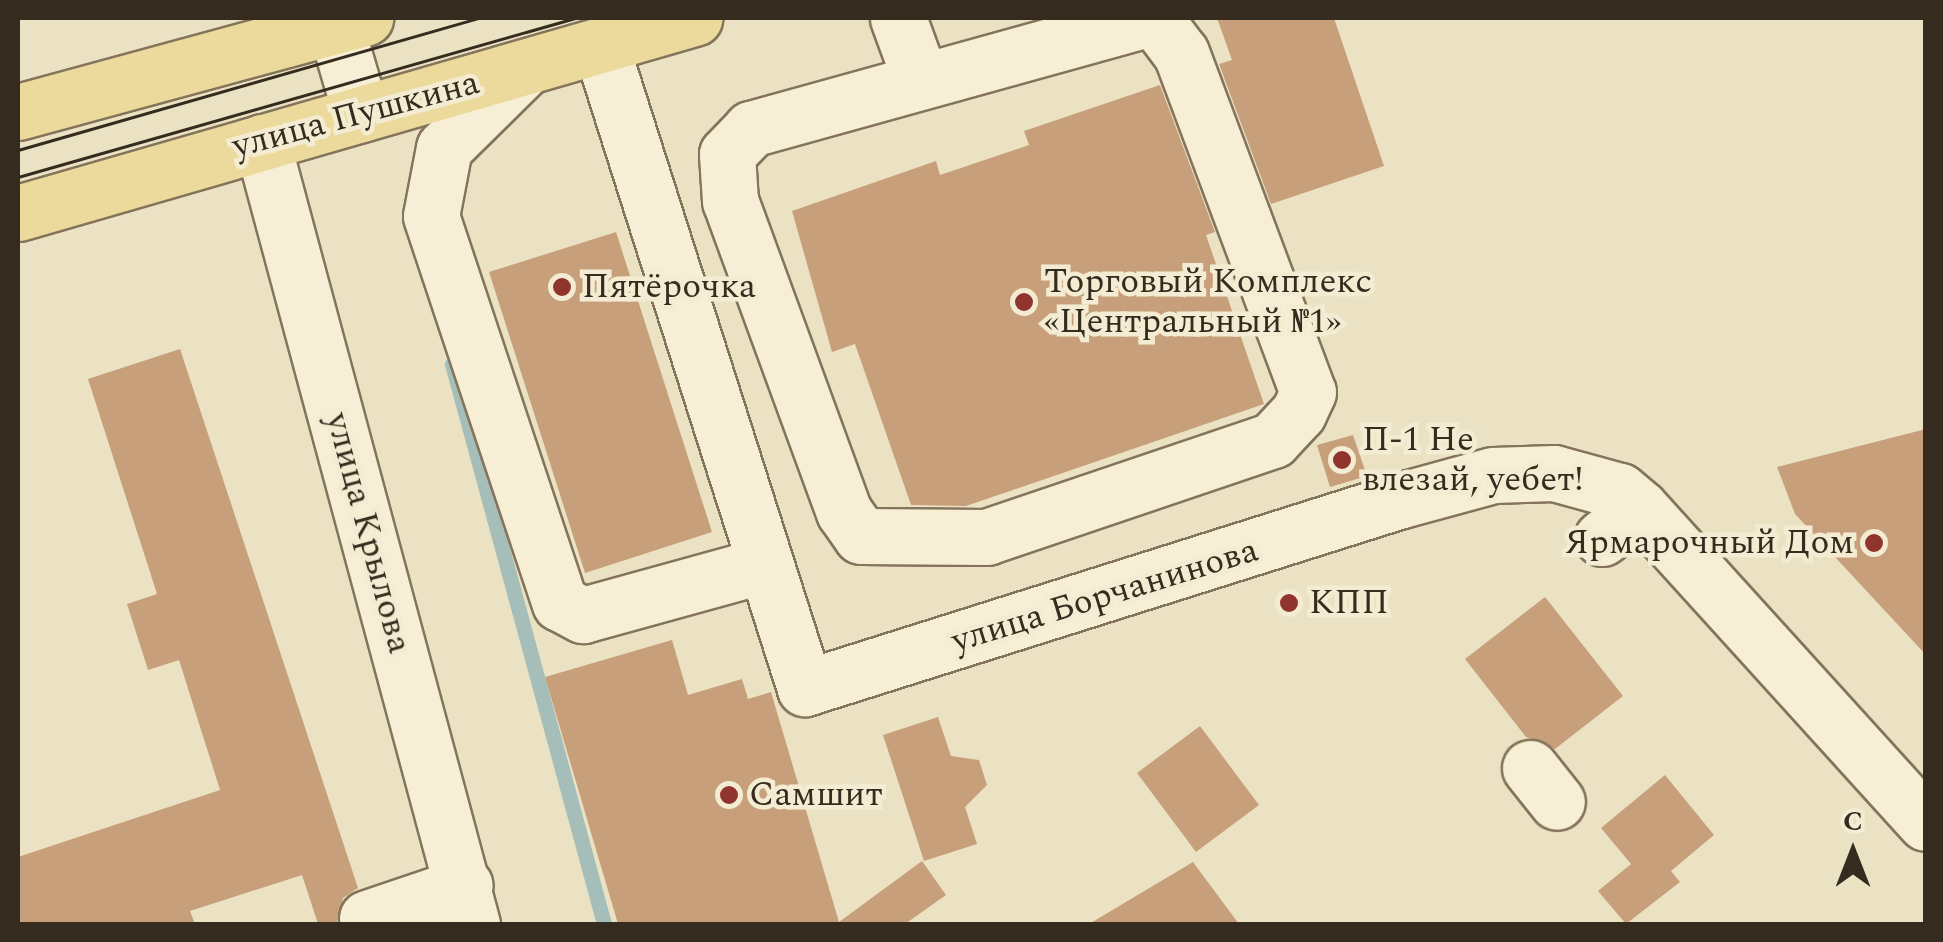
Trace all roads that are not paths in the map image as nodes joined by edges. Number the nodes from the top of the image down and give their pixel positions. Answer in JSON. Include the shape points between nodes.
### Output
{"nodes":[{"id":1,"x":694,"y":18,"type":"edge"},
{"id":2,"x":898,"y":18,"type":"edge"},
{"id":3,"x":345,"y":20,"type":"edge"},
{"id":4,"x":601,"y":47,"type":"junction"},
{"id":5,"x":524,"y":69,"type":"junction"},
{"id":6,"x":920,"y":78,"type":"junction"},
{"id":7,"x":18,"y":112,"type":"edge"},
{"id":8,"x":361,"y":114,"type":"junction"},
{"id":9,"x":262,"y":142,"type":"junction"},
{"id":10,"x":18,"y":212,"type":"edge"},
{"id":11,"x":764,"y":565,"type":"junction"},
{"id":12,"x":1926,"y":822,"type":"edge"},
{"id":13,"x":469,"y":905,"type":"edge"},
{"id":14,"x":368,"y":918,"type":"dead end"}],
"edges":[{"from":1,"to":4,"type":"main road","name":"улица Пушкина"},
{"from":2,"to":6,"type":"street"},
{"from":3,"to":7,"type":"main road"},
{"from":3,"to":8,"type":"street"},
{"from":4,"to":5,"type":"main road","name":"улица Пушкина"},
{"from":4,"to":11,"type":"street","name":"улица Борчанинова"},
{"from":5,"to":8,"type":"main road","name":"улица Пушкина"},
{"from":5,"to":11,"type":"street","via":[[444,148],[430,216],[560,604],[583,615]]},
{"from":6,"to":6,"type":"street","via":[[750,128],[726,154],[730,200],[844,512],[861,536],[987,538],[1273,440],[1308,392],[1171,36],[1145,20],[1108,24]]},
{"from":8,"to":9,"type":"main road","name":"улица Пушкина"},
{"from":9,"to":10,"type":"main road","name":"улица Пушкина"},
{"from":9,"to":13,"type":"street","name":"улица Крылова"},
{"from":11,"to":12,"type":"street","name":"улица Борчанинова","via":[[805,688],[1494,475],[1574,476],[1620,492],[1621,523]]},
{"from":13,"to":14,"type":"street"}]}
